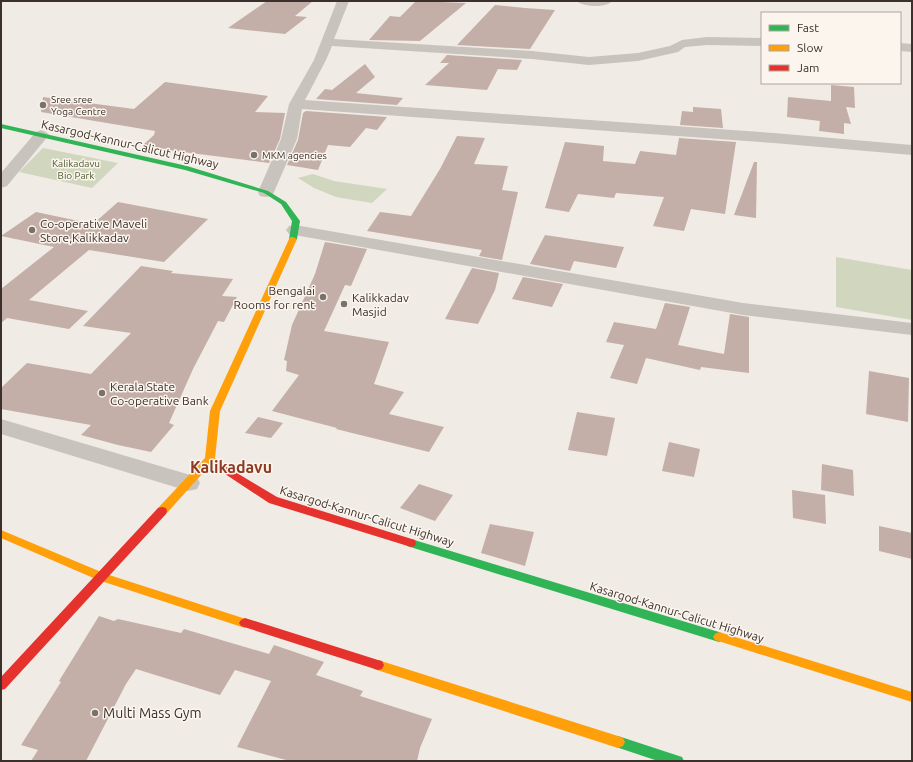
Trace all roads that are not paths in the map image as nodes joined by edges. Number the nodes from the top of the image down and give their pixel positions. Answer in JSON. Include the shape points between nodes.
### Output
{"nodes":[{"id":1,"x":343,"y":1,"type":"edge"},
{"id":2,"x":583,"y":1,"type":"edge"},
{"id":3,"x":606,"y":2,"type":"edge"},
{"id":4,"x":326,"y":42,"type":"junction"},
{"id":5,"x":761,"y":42,"type":"edge"},
{"id":6,"x":901,"y":47,"type":"edge"},
{"id":7,"x":912,"y":48,"type":"edge"},
{"id":8,"x":296,"y":104,"type":"junction"},
{"id":9,"x":1,"y":126,"type":"edge"},
{"id":10,"x":41,"y":135,"type":"junction"},
{"id":11,"x":912,"y":150,"type":"edge"},
{"id":12,"x":1,"y":183,"type":"edge"},
{"id":13,"x":266,"y":192,"type":"junction"},
{"id":14,"x":295,"y":230,"type":"junction"},
{"id":15,"x":912,"y":329,"type":"edge"},
{"id":16,"x":1,"y":426,"type":"edge"},
{"id":17,"x":210,"y":459,"type":"junction"},
{"id":18,"x":188,"y":483,"type":"junction"},
{"id":19,"x":1,"y":534,"type":"edge"},
{"id":20,"x":102,"y":577,"type":"junction"},
{"id":21,"x":1,"y":685,"type":"edge"},
{"id":22,"x":912,"y":697,"type":"edge"},
{"id":23,"x":677,"y":761,"type":"edge"}],
"edges":[{"from":1,"to":4,"type":"street"},
{"from":2,"to":3,"type":"street"},
{"from":4,"to":5,"type":"street","via":[[589,61],[638,57],[674,50],[682,44],[707,41]]},
{"from":4,"to":8,"type":"street","via":[[320,60]]},
{"from":6,"to":7,"type":"street"},
{"from":8,"to":11,"type":"street"},
{"from":8,"to":13,"type":"street","via":[[289,139]]},
{"from":9,"to":10,"type":"main road","name":"Kasargod-Kannur-Calicut Highway"},
{"from":10,"to":12,"type":"street"},
{"from":10,"to":13,"type":"main road","name":"Kasargod-Kannur-Calicut Highway","via":[[187,168]]},
{"from":13,"to":14,"type":"main road","name":"Kasargod-Kannur-Calicut Highway","via":[[284,203],[296,221]]},
{"from":14,"to":15,"type":"street","via":[[743,309]]},
{"from":14,"to":17,"type":"main road","via":[[293,242],[215,411]]},
{"from":16,"to":18,"type":"street"},
{"from":17,"to":18,"type":"main road"},
{"from":17,"to":22,"type":"main road","name":"Kasargod-Kannur-Calicut Highway","via":[[273,500]]},
{"from":18,"to":20,"type":"main road"},
{"from":19,"to":20,"type":"main road"},
{"from":20,"to":21,"type":"main road"},
{"from":20,"to":23,"type":"main road"}]}
